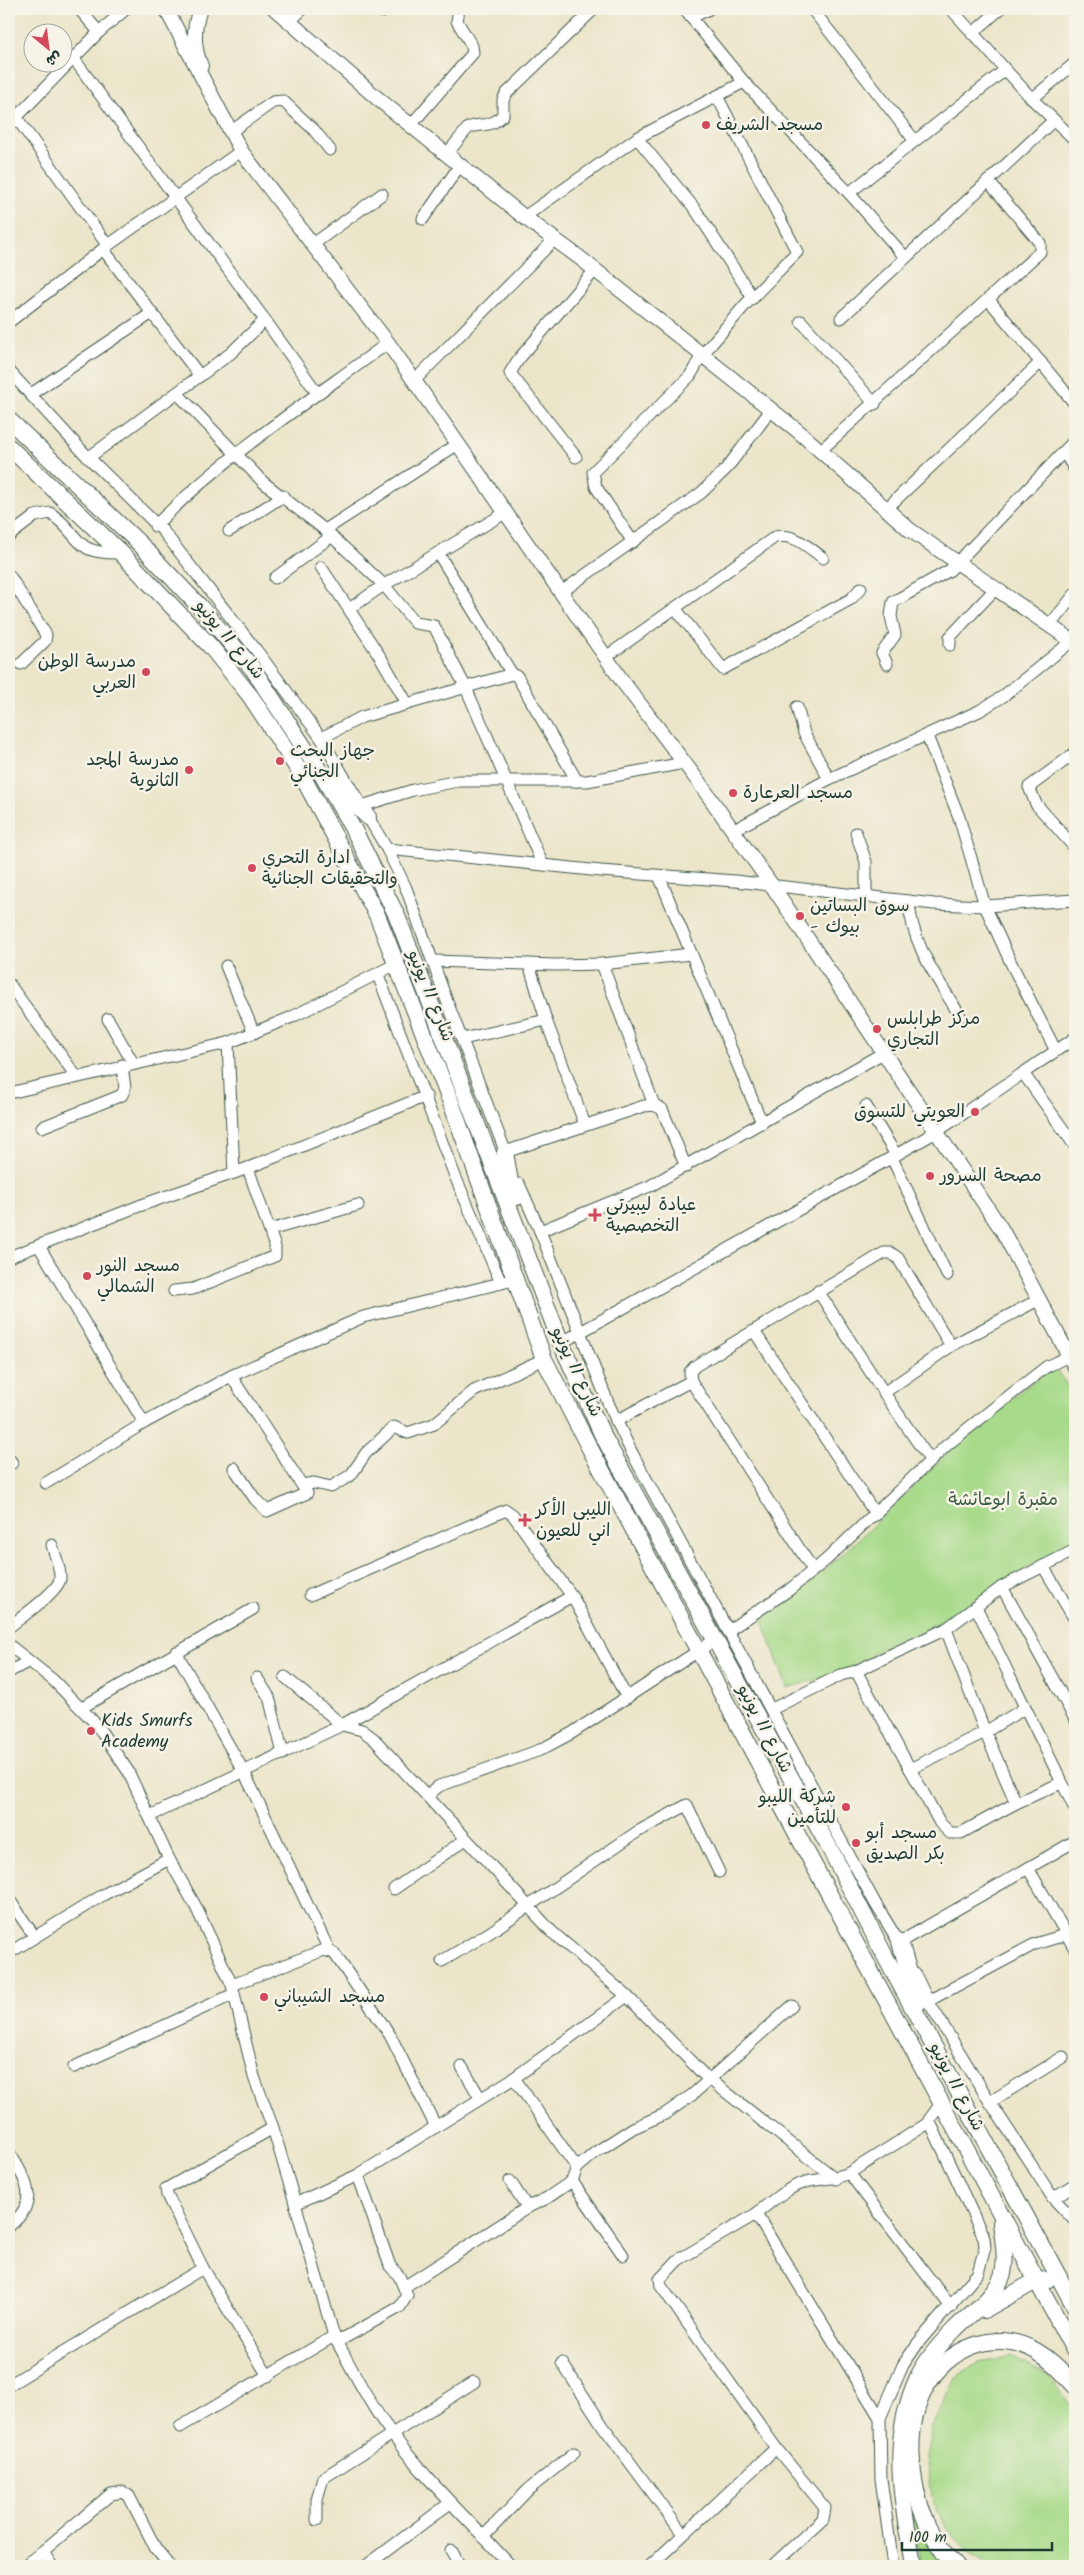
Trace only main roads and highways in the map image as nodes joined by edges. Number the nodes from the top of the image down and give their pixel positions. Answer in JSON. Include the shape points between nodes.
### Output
{"nodes":[{"id":1,"x":166,"y":9,"type":"edge"},
{"id":2,"x":200,"y":9,"type":"edge"},
{"id":3,"x":279,"y":13,"type":"edge"},
{"id":4,"x":216,"y":106,"type":"junction"},
{"id":5,"x":9,"y":420,"type":"edge"},
{"id":6,"x":9,"y":446,"type":"edge"},
{"id":7,"x":1074,"y":642,"type":"edge"},
{"id":8,"x":314,"y":762,"type":"junction"},
{"id":9,"x":365,"y":811,"type":"road end"},
{"id":10,"x":466,"y":1094,"type":"junction"},
{"id":11,"x":450,"y":1100,"type":"junction"},
{"id":12,"x":505,"y":1152,"type":"road end"},
{"id":13,"x":518,"y":1228,"type":"junction"},
{"id":14,"x":1073,"y":1358,"type":"edge"},
{"id":15,"x":900,"y":1942,"type":"road end"},
{"id":16,"x":927,"y":2034,"type":"junction"},
{"id":17,"x":1001,"y":2218,"type":"junction"},
{"id":18,"x":1036,"y":2281,"type":"junction"},
{"id":19,"x":1062,"y":2282,"type":"junction"},
{"id":20,"x":1075,"y":2292,"type":"edge"},
{"id":21,"x":1075,"y":2307,"type":"edge"},
{"id":22,"x":955,"y":2329,"type":"junction"},
{"id":23,"x":1075,"y":2352,"type":"edge"},
{"id":24,"x":1075,"y":2386,"type":"edge"},
{"id":25,"x":913,"y":2566,"type":"edge"},
{"id":26,"x":956,"y":2566,"type":"edge"}],
"edges":[{"from":1,"to":4,"type":"main road"},
{"from":2,"to":4,"type":"main road","via":[[195,25],[196,49],[214,91]]},
{"from":3,"to":7,"type":"main road","via":[[524,218],[595,270],[771,410],[910,530]]},
{"from":4,"to":14,"type":"main road","via":[[241,152],[388,343],[560,593],[773,887],[1002,1230]]},
{"from":5,"to":8,"type":"highway","name":"شارع 11 يونيو","via":[[139,542],[201,608],[253,669]]},
{"from":6,"to":11,"type":"highway","name":"شارع 11 يونيو","via":[[121,553],[211,647],[251,697],[300,772],[377,915]]},
{"from":8,"to":9,"type":"highway"},
{"from":8,"to":10,"type":"highway","name":"شارع 11 يونيو","via":[[365,849],[397,916]]},
{"from":10,"to":11,"type":"highway"},
{"from":10,"to":13,"type":"highway","name":"شارع 11 يونيو"},
{"from":11,"to":17,"type":"highway","name":"شارع 11 يونيو","via":[[509,1281],[544,1359]]},
{"from":12,"to":13,"type":"highway","via":[[510,1182],[520,1206]]},
{"from":13,"to":16,"type":"highway","name":"شارع 11 يونيو","via":[[561,1343],[602,1434],[830,1849]]},
{"from":15,"to":16,"type":"highway"},
{"from":16,"to":19,"type":"highway","name":"شارع 11 يونيو"},
{"from":17,"to":18,"type":"highway","name":"شارع 11 يونيو"},
{"from":17,"to":22,"type":"highway","via":[[1004,2258],[1001,2279],[981,2306]]},
{"from":18,"to":19,"type":"highway"},
{"from":18,"to":22,"type":"highway","via":[[1001,2298]]},
{"from":18,"to":23,"type":"highway","name":"شارع 11 يونيو"},
{"from":19,"to":20,"type":"highway"},
{"from":19,"to":21,"type":"highway","name":"شارع 11 يونيو"},
{"from":22,"to":25,"type":"highway","via":[[919,2374],[900,2436],[900,2470]]},
{"from":24,"to":26,"type":"highway","via":[[1057,2366],[1034,2350],[1008,2342],[988,2342],[962,2349],[940,2366],[925,2388],[911,2444],[914,2486],[935,2540]]}]}
